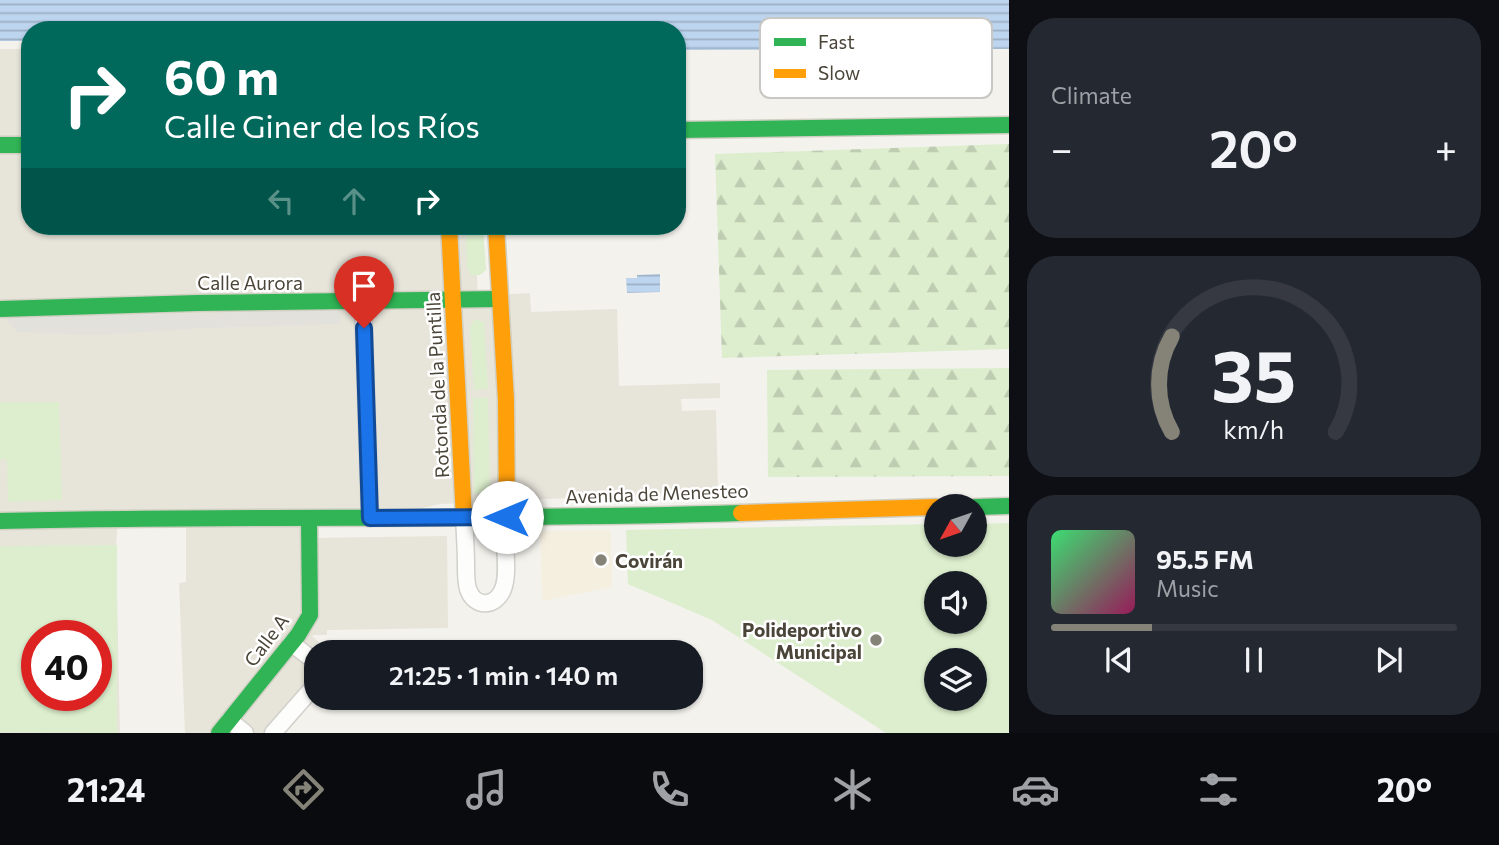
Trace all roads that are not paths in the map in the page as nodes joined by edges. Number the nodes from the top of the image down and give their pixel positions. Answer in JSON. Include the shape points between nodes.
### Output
{"nodes":[{"id":1,"x":1009,"y":125,"type":"edge"},
{"id":2,"x":686,"y":130,"type":"edge"},
{"id":3,"x":0,"y":145,"type":"edge"},
{"id":4,"x":21,"y":145,"type":"edge"},
{"id":5,"x":450,"y":235,"type":"edge"},
{"id":6,"x":496,"y":235,"type":"edge"},
{"id":7,"x":500,"y":299,"type":"junction"},
{"id":8,"x":454,"y":300,"type":"junction"},
{"id":9,"x":363,"y":302,"type":"junction"},
{"id":10,"x":0,"y":309,"type":"edge"},
{"id":11,"x":1009,"y":506,"type":"edge"},
{"id":12,"x":924,"y":507,"type":"edge"},
{"id":13,"x":987,"y":507,"type":"edge"},
{"id":14,"x":505,"y":517,"type":"junction"},
{"id":15,"x":370,"y":518,"type":"junction"},
{"id":16,"x":464,"y":518,"type":"junction"},
{"id":17,"x":309,"y":519,"type":"junction"},
{"id":18,"x":0,"y":521,"type":"edge"},
{"id":19,"x":291,"y":643,"type":"junction"},
{"id":20,"x":304,"y":653,"type":"edge"},
{"id":21,"x":304,"y":698,"type":"edge"},
{"id":22,"x":221,"y":729,"type":"edge"},
{"id":23,"x":245,"y":733,"type":"edge"},
{"id":24,"x":273,"y":733,"type":"edge"}],
"edges":[{"from":1,"to":2,"type":"street"},
{"from":3,"to":4,"type":"street"},
{"from":5,"to":8,"type":"street","name":"Rotonda de la Puntilla"},
{"from":6,"to":7,"type":"street"},
{"from":7,"to":8,"type":"street","name":"Calle Aurora"},
{"from":7,"to":14,"type":"street","via":[[506,400]]},
{"from":8,"to":9,"type":"street","name":"Calle Aurora"},
{"from":8,"to":16,"type":"street","name":"Rotonda de la Puntilla"},
{"from":9,"to":10,"type":"street","name":"Calle Aurora"},
{"from":9,"to":15,"type":"street"},
{"from":11,"to":13,"type":"street"},
{"from":12,"to":14,"type":"street","name":"Avenida de Menesteo"},
{"from":14,"to":16,"type":"street","name":"Avenida de Menesteo"},
{"from":14,"to":16,"type":"street","name":"Rotonda de la Puntilla","via":[[506,578],[498,598],[489,604],[480,604],[467,586]]},
{"from":15,"to":16,"type":"street","name":"Avenida de Menesteo"},
{"from":15,"to":17,"type":"street","name":"Avenida de Menesteo"},
{"from":17,"to":18,"type":"street","name":"Avenida de Menesteo"},
{"from":17,"to":19,"type":"street","name":"Calle A","via":[[310,615]]},
{"from":19,"to":20,"type":"street"},
{"from":19,"to":22,"type":"street","name":"Calle A"},
{"from":21,"to":24,"type":"street"},
{"from":22,"to":23,"type":"street"}]}
